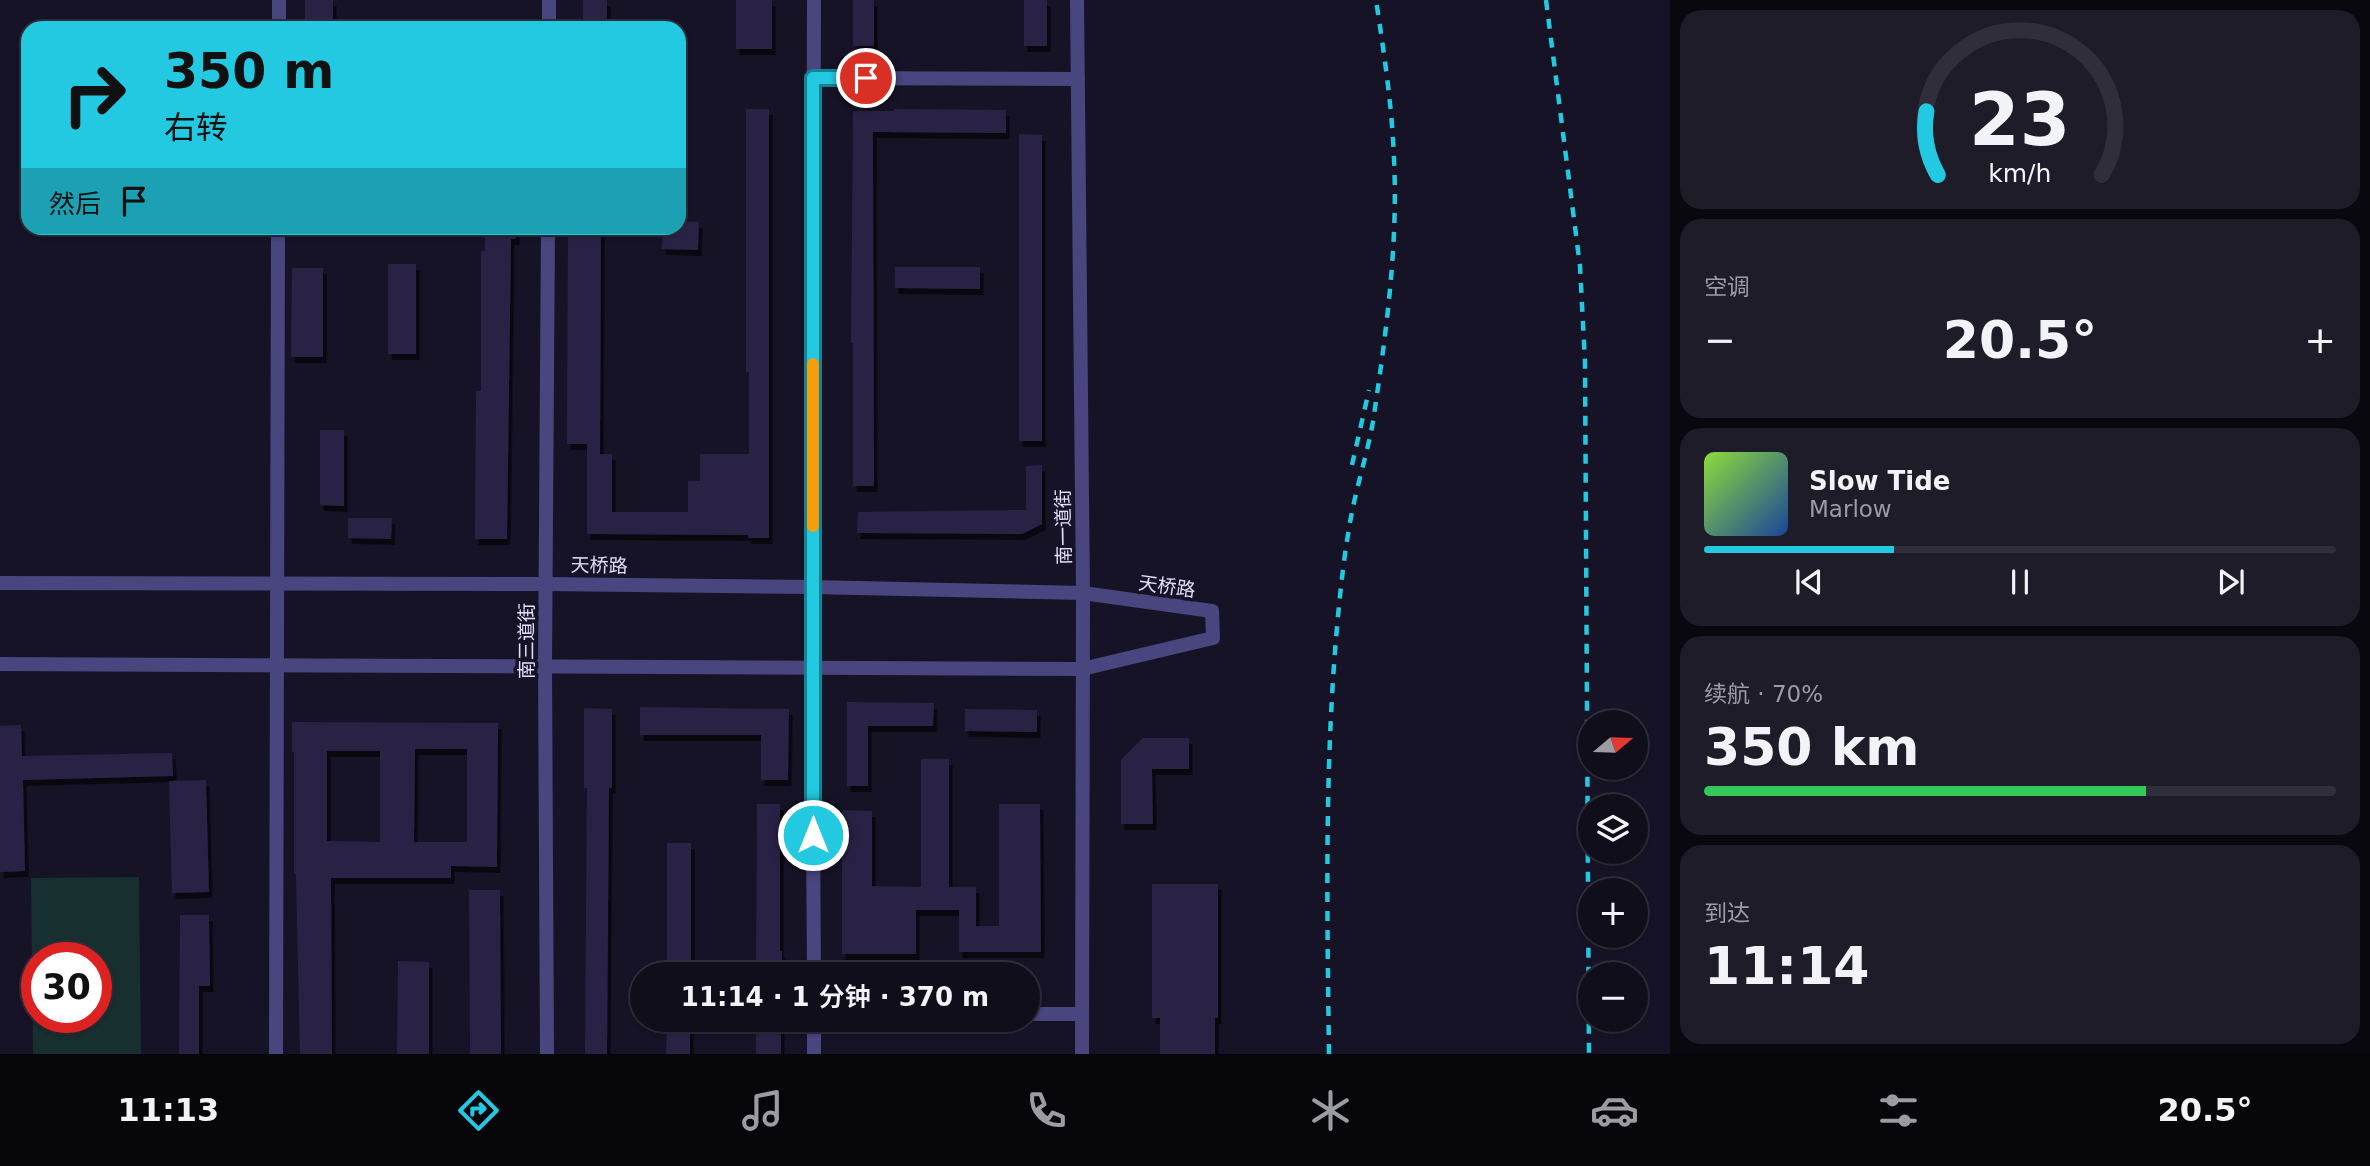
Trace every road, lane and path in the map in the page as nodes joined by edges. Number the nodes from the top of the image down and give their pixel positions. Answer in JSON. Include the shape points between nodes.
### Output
{"nodes":[{"id":1,"x":279,"y":0,"type":"edge"},
{"id":2,"x":549,"y":0,"type":"edge"},
{"id":3,"x":814,"y":0,"type":"edge"},
{"id":4,"x":1077,"y":0,"type":"edge"},
{"id":5,"x":279,"y":21,"type":"edge"},
{"id":6,"x":549,"y":21,"type":"edge"},
{"id":7,"x":813,"y":78,"type":"junction"},
{"id":8,"x":1078,"y":79,"type":"junction"},
{"id":9,"x":278,"y":235,"type":"edge"},
{"id":10,"x":548,"y":235,"type":"edge"},
{"id":11,"x":0,"y":583,"type":"edge"},
{"id":12,"x":276,"y":584,"type":"junction"},
{"id":13,"x":545,"y":584,"type":"junction"},
{"id":14,"x":812,"y":587,"type":"junction"},
{"id":15,"x":1083,"y":593,"type":"junction"},
{"id":16,"x":0,"y":664,"type":"edge"},
{"id":17,"x":276,"y":666,"type":"junction"},
{"id":18,"x":545,"y":666,"type":"junction"},
{"id":19,"x":812,"y":667,"type":"junction"},
{"id":20,"x":1082,"y":669,"type":"junction"},
{"id":21,"x":814,"y":962,"type":"edge"},
{"id":22,"x":1040,"y":1014,"type":"edge"},
{"id":23,"x":1082,"y":1014,"type":"junction"},
{"id":24,"x":814,"y":1032,"type":"edge"},
{"id":25,"x":276,"y":1054,"type":"edge"},
{"id":26,"x":547,"y":1054,"type":"edge"},
{"id":27,"x":814,"y":1054,"type":"edge"},
{"id":28,"x":1082,"y":1054,"type":"edge"}],
"edges":[{"from":1,"to":5,"type":"street"},
{"from":2,"to":6,"type":"street"},
{"from":3,"to":7,"type":"street"},
{"from":4,"to":8,"type":"street","name":"南一道街"},
{"from":7,"to":8,"type":"street"},
{"from":7,"to":14,"type":"street"},
{"from":8,"to":15,"type":"street","name":"南一道街"},
{"from":9,"to":12,"type":"street"},
{"from":10,"to":13,"type":"street","name":"南三道街"},
{"from":11,"to":12,"type":"street","name":"天桥路"},
{"from":12,"to":13,"type":"street","name":"天桥路"},
{"from":12,"to":17,"type":"street"},
{"from":13,"to":14,"type":"street","name":"天桥路"},
{"from":13,"to":18,"type":"street","name":"南三道街"},
{"from":14,"to":15,"type":"street","name":"天桥路"},
{"from":14,"to":19,"type":"street"},
{"from":15,"to":20,"type":"street","name":"南一道街"},
{"from":15,"to":20,"type":"street","name":"天桥路","via":[[1212,611],[1213,638]]},
{"from":16,"to":17,"type":"street","name":"天桥路"},
{"from":17,"to":18,"type":"street","name":"天桥路"},
{"from":17,"to":25,"type":"street"},
{"from":18,"to":19,"type":"street","name":"天桥路"},
{"from":18,"to":26,"type":"street","name":"南三道街"},
{"from":19,"to":20,"type":"street","name":"天桥路"},
{"from":19,"to":21,"type":"street"},
{"from":20,"to":23,"type":"street","name":"南一道街"},
{"from":22,"to":23,"type":"street"},
{"from":23,"to":28,"type":"street","name":"南一道街"},
{"from":24,"to":27,"type":"street"}]}
